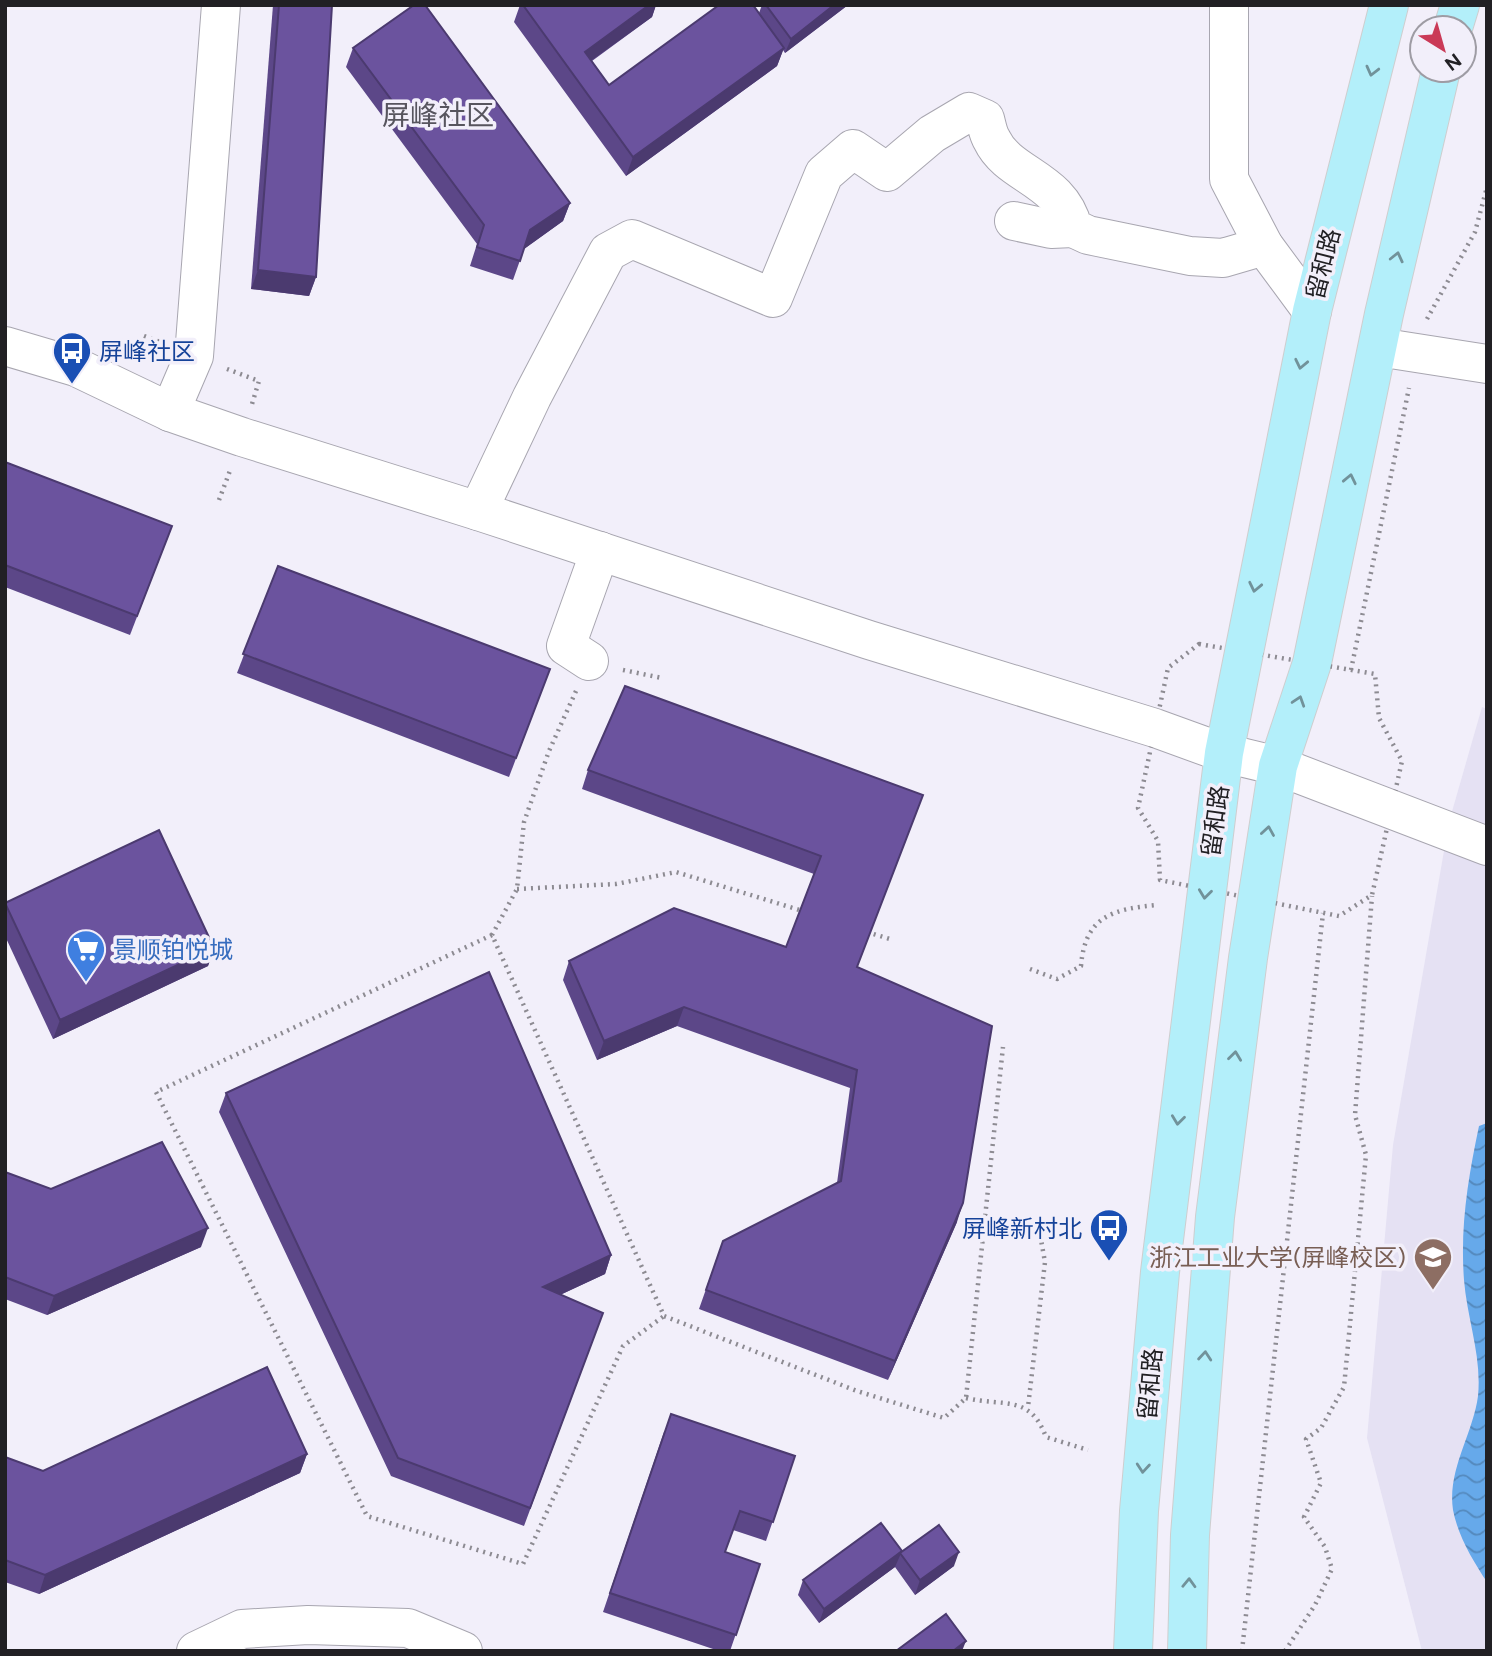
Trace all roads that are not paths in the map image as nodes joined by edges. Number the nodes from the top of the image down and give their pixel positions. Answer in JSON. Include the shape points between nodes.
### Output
{"nodes":[{"id":1,"x":220,"y":5,"type":"edge"},
{"id":2,"x":1228,"y":5,"type":"edge"},
{"id":3,"x":1389,"y":5,"type":"edge"},
{"id":4,"x":1438,"y":84,"type":"edge"},
{"id":5,"x":1014,"y":221,"type":"dead end"},
{"id":6,"x":1073,"y":228,"type":"junction"},
{"id":7,"x":1264,"y":246,"type":"junction"},
{"id":8,"x":1312,"y":311,"type":"junction"},
{"id":9,"x":5,"y":346,"type":"edge"},
{"id":10,"x":1378,"y":347,"type":"junction"},
{"id":11,"x":1487,"y":364,"type":"edge"},
{"id":12,"x":170,"y":412,"type":"junction"},
{"id":13,"x":478,"y":511,"type":"junction"},
{"id":14,"x":600,"y":551,"type":"junction"},
{"id":15,"x":589,"y":661,"type":"road end"},
{"id":16,"x":1224,"y":753,"type":"junction"},
{"id":17,"x":1278,"y":766,"type":"junction"},
{"id":18,"x":1487,"y":846,"type":"edge"},
{"id":19,"x":210,"y":1648,"type":"edge"},
{"id":20,"x":463,"y":1651,"type":"edge"},
{"id":21,"x":1133,"y":1651,"type":"edge"},
{"id":22,"x":1186,"y":1651,"type":"edge"}],
"edges":[{"from":1,"to":12,"type":"street","via":[[194,356]]},
{"from":2,"to":7,"type":"street","via":[[1229,179]]},
{"from":3,"to":8,"type":"main road","name":"留和路","one_way":true},
{"from":10,"to":4,"type":"main road","one_way":true},
{"from":5,"to":6,"type":"street","via":[[1051,229]]},
{"from":6,"to":7,"type":"street","via":[[1190,256],[1223,258]]},
{"from":6,"to":13,"type":"street","via":[[1069,209],[992,142],[985,119],[969,112],[932,134],[887,173],[853,149],[824,174],[773,298],[632,239],[608,252]]},
{"from":7,"to":8,"type":"street"},
{"from":8,"to":16,"type":"main road","name":"留和路","one_way":true},
{"from":9,"to":12,"type":"street","via":[[76,367]]},
{"from":10,"to":11,"type":"street"},
{"from":17,"to":10,"type":"main road","one_way":true,"via":[[1312,663]]},
{"from":12,"to":13,"type":"street"},
{"from":13,"to":14,"type":"street"},
{"from":14,"to":15,"type":"street","via":[[566,646]]},
{"from":14,"to":16,"type":"street"},
{"from":16,"to":17,"type":"street"},
{"from":16,"to":21,"type":"main road","name":"留和路","one_way":true,"via":[[1160,1272],[1139,1511]]},
{"from":17,"to":18,"type":"street"},
{"from":22,"to":17,"type":"main road","one_way":true,"via":[[1190,1535],[1215,1217]]},
{"from":19,"to":20,"type":"street","via":[[242,1629],[308,1625],[408,1628]]}]}
